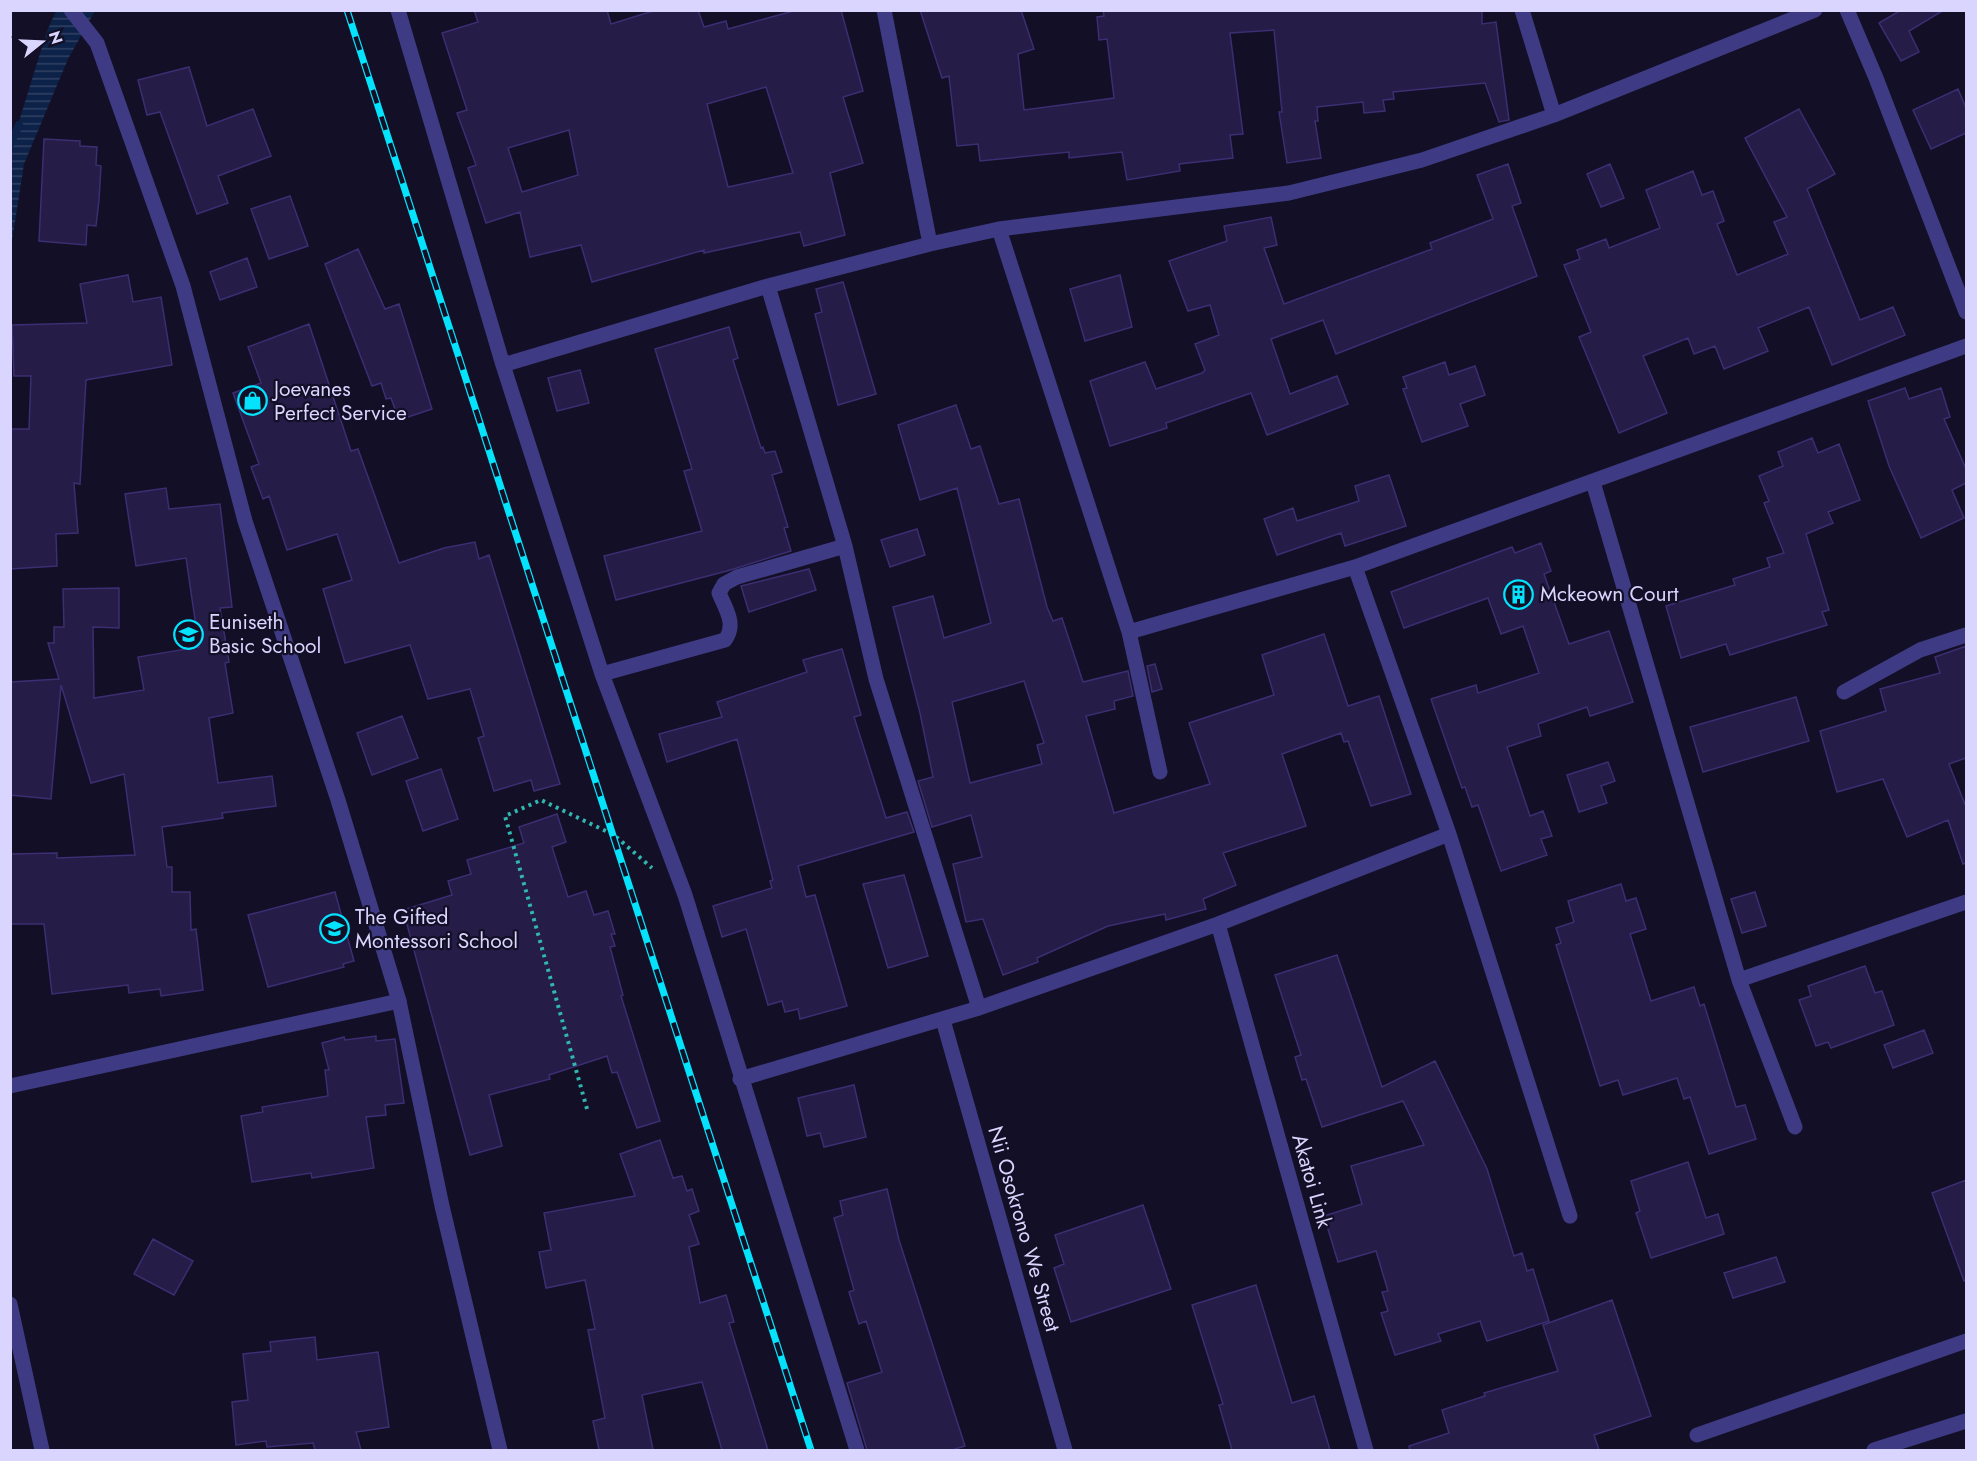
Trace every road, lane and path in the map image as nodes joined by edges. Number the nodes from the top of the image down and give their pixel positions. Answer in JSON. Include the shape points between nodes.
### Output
{"nodes":[{"id":1,"x":71,"y":10,"type":"edge"},
{"id":2,"x":398,"y":10,"type":"edge"},
{"id":3,"x":884,"y":10,"type":"edge"},
{"id":4,"x":1522,"y":10,"type":"edge"},
{"id":5,"x":1815,"y":10,"type":"edge"},
{"id":6,"x":1847,"y":10,"type":"edge"},
{"id":7,"x":1554,"y":115,"type":"junction"},
{"id":8,"x":999,"y":229,"type":"junction"},
{"id":9,"x":930,"y":244,"type":"junction"},
{"id":10,"x":768,"y":286,"type":"junction"},
{"id":11,"x":1966,"y":312,"type":"edge"},
{"id":12,"x":1966,"y":346,"type":"edge"},
{"id":13,"x":503,"y":365,"type":"junction"},
{"id":14,"x":1593,"y":482,"type":"junction"},
{"id":15,"x":844,"y":546,"type":"junction"},
{"id":16,"x":1355,"y":567,"type":"junction"},
{"id":17,"x":1129,"y":633,"type":"junction"},
{"id":18,"x":1966,"y":635,"type":"edge"},
{"id":19,"x":602,"y":674,"type":"junction"},
{"id":20,"x":1844,"y":693,"type":"dead end"},
{"id":21,"x":1160,"y":772,"type":"dead end"},
{"id":22,"x":1449,"y":834,"type":"junction"},
{"id":23,"x":685,"y":895,"type":"junction"},
{"id":24,"x":1966,"y":902,"type":"edge"},
{"id":25,"x":1218,"y":924,"type":"junction"},
{"id":26,"x":1739,"y":980,"type":"junction"},
{"id":27,"x":399,"y":1001,"type":"junction"},
{"id":28,"x":979,"y":1008,"type":"junction"},
{"id":29,"x":943,"y":1020,"type":"junction"},
{"id":30,"x":740,"y":1079,"type":"junction"},
{"id":31,"x":10,"y":1086,"type":"edge"},
{"id":32,"x":587,"y":1109,"type":"dead end"},
{"id":33,"x":1795,"y":1127,"type":"dead end"},
{"id":34,"x":1570,"y":1216,"type":"dead end"},
{"id":35,"x":10,"y":1304,"type":"edge"},
{"id":36,"x":1966,"y":1341,"type":"edge"},
{"id":37,"x":1966,"y":1421,"type":"edge"},
{"id":38,"x":1697,"y":1435,"type":"dead end"},
{"id":39,"x":42,"y":1450,"type":"edge"},
{"id":40,"x":500,"y":1450,"type":"edge"},
{"id":41,"x":857,"y":1450,"type":"edge"},
{"id":42,"x":1065,"y":1450,"type":"edge"},
{"id":43,"x":1366,"y":1450,"type":"edge"},
{"id":44,"x":1874,"y":1450,"type":"edge"}],
"edges":[{"from":1,"to":27,"type":"street","via":[[97,44],[183,286],[245,521],[338,800]]},
{"from":2,"to":13,"type":"street"},
{"from":3,"to":9,"type":"street"},
{"from":4,"to":7,"type":"street"},
{"from":5,"to":7,"type":"street"},
{"from":6,"to":11,"type":"street"},
{"from":7,"to":8,"type":"street","via":[[1422,160],[1289,194]]},
{"from":8,"to":9,"type":"street"},
{"from":8,"to":17,"type":"street"},
{"from":9,"to":10,"type":"street"},
{"from":10,"to":13,"type":"street"},
{"from":10,"to":15,"type":"street"},
{"from":12,"to":14,"type":"street"},
{"from":13,"to":19,"type":"street"},
{"from":14,"to":16,"type":"street"},
{"from":14,"to":26,"type":"street"},
{"from":15,"to":19,"type":"street","via":[[724,584],[719,592],[731,621],[725,640]]},
{"from":15,"to":28,"type":"street","via":[[876,679]]},
{"from":16,"to":17,"type":"street"},
{"from":16,"to":22,"type":"street"},
{"from":17,"to":21,"type":"street"},
{"from":18,"to":20,"type":"street","via":[[1920,650]]},
{"from":19,"to":23,"type":"street"},
{"from":22,"to":25,"type":"street"},
{"from":22,"to":34,"type":"street"},
{"from":23,"to":30,"type":"street"},
{"from":23,"to":32,"type":"path","via":[[614,835],[541,800],[505,816]]},
{"from":24,"to":26,"type":"street"},
{"from":25,"to":28,"type":"street"},
{"from":25,"to":43,"type":"street","name":"Akatoi Link"},
{"from":26,"to":33,"type":"street"},
{"from":27,"to":31,"type":"street"},
{"from":27,"to":40,"type":"street","via":[[442,1206]]},
{"from":28,"to":29,"type":"street"},
{"from":29,"to":30,"type":"street"},
{"from":29,"to":42,"type":"street","name":"Nii Osokrono We Street"},
{"from":30,"to":41,"type":"street"},
{"from":35,"to":39,"type":"street"},
{"from":36,"to":38,"type":"street"},
{"from":37,"to":44,"type":"street"}]}
